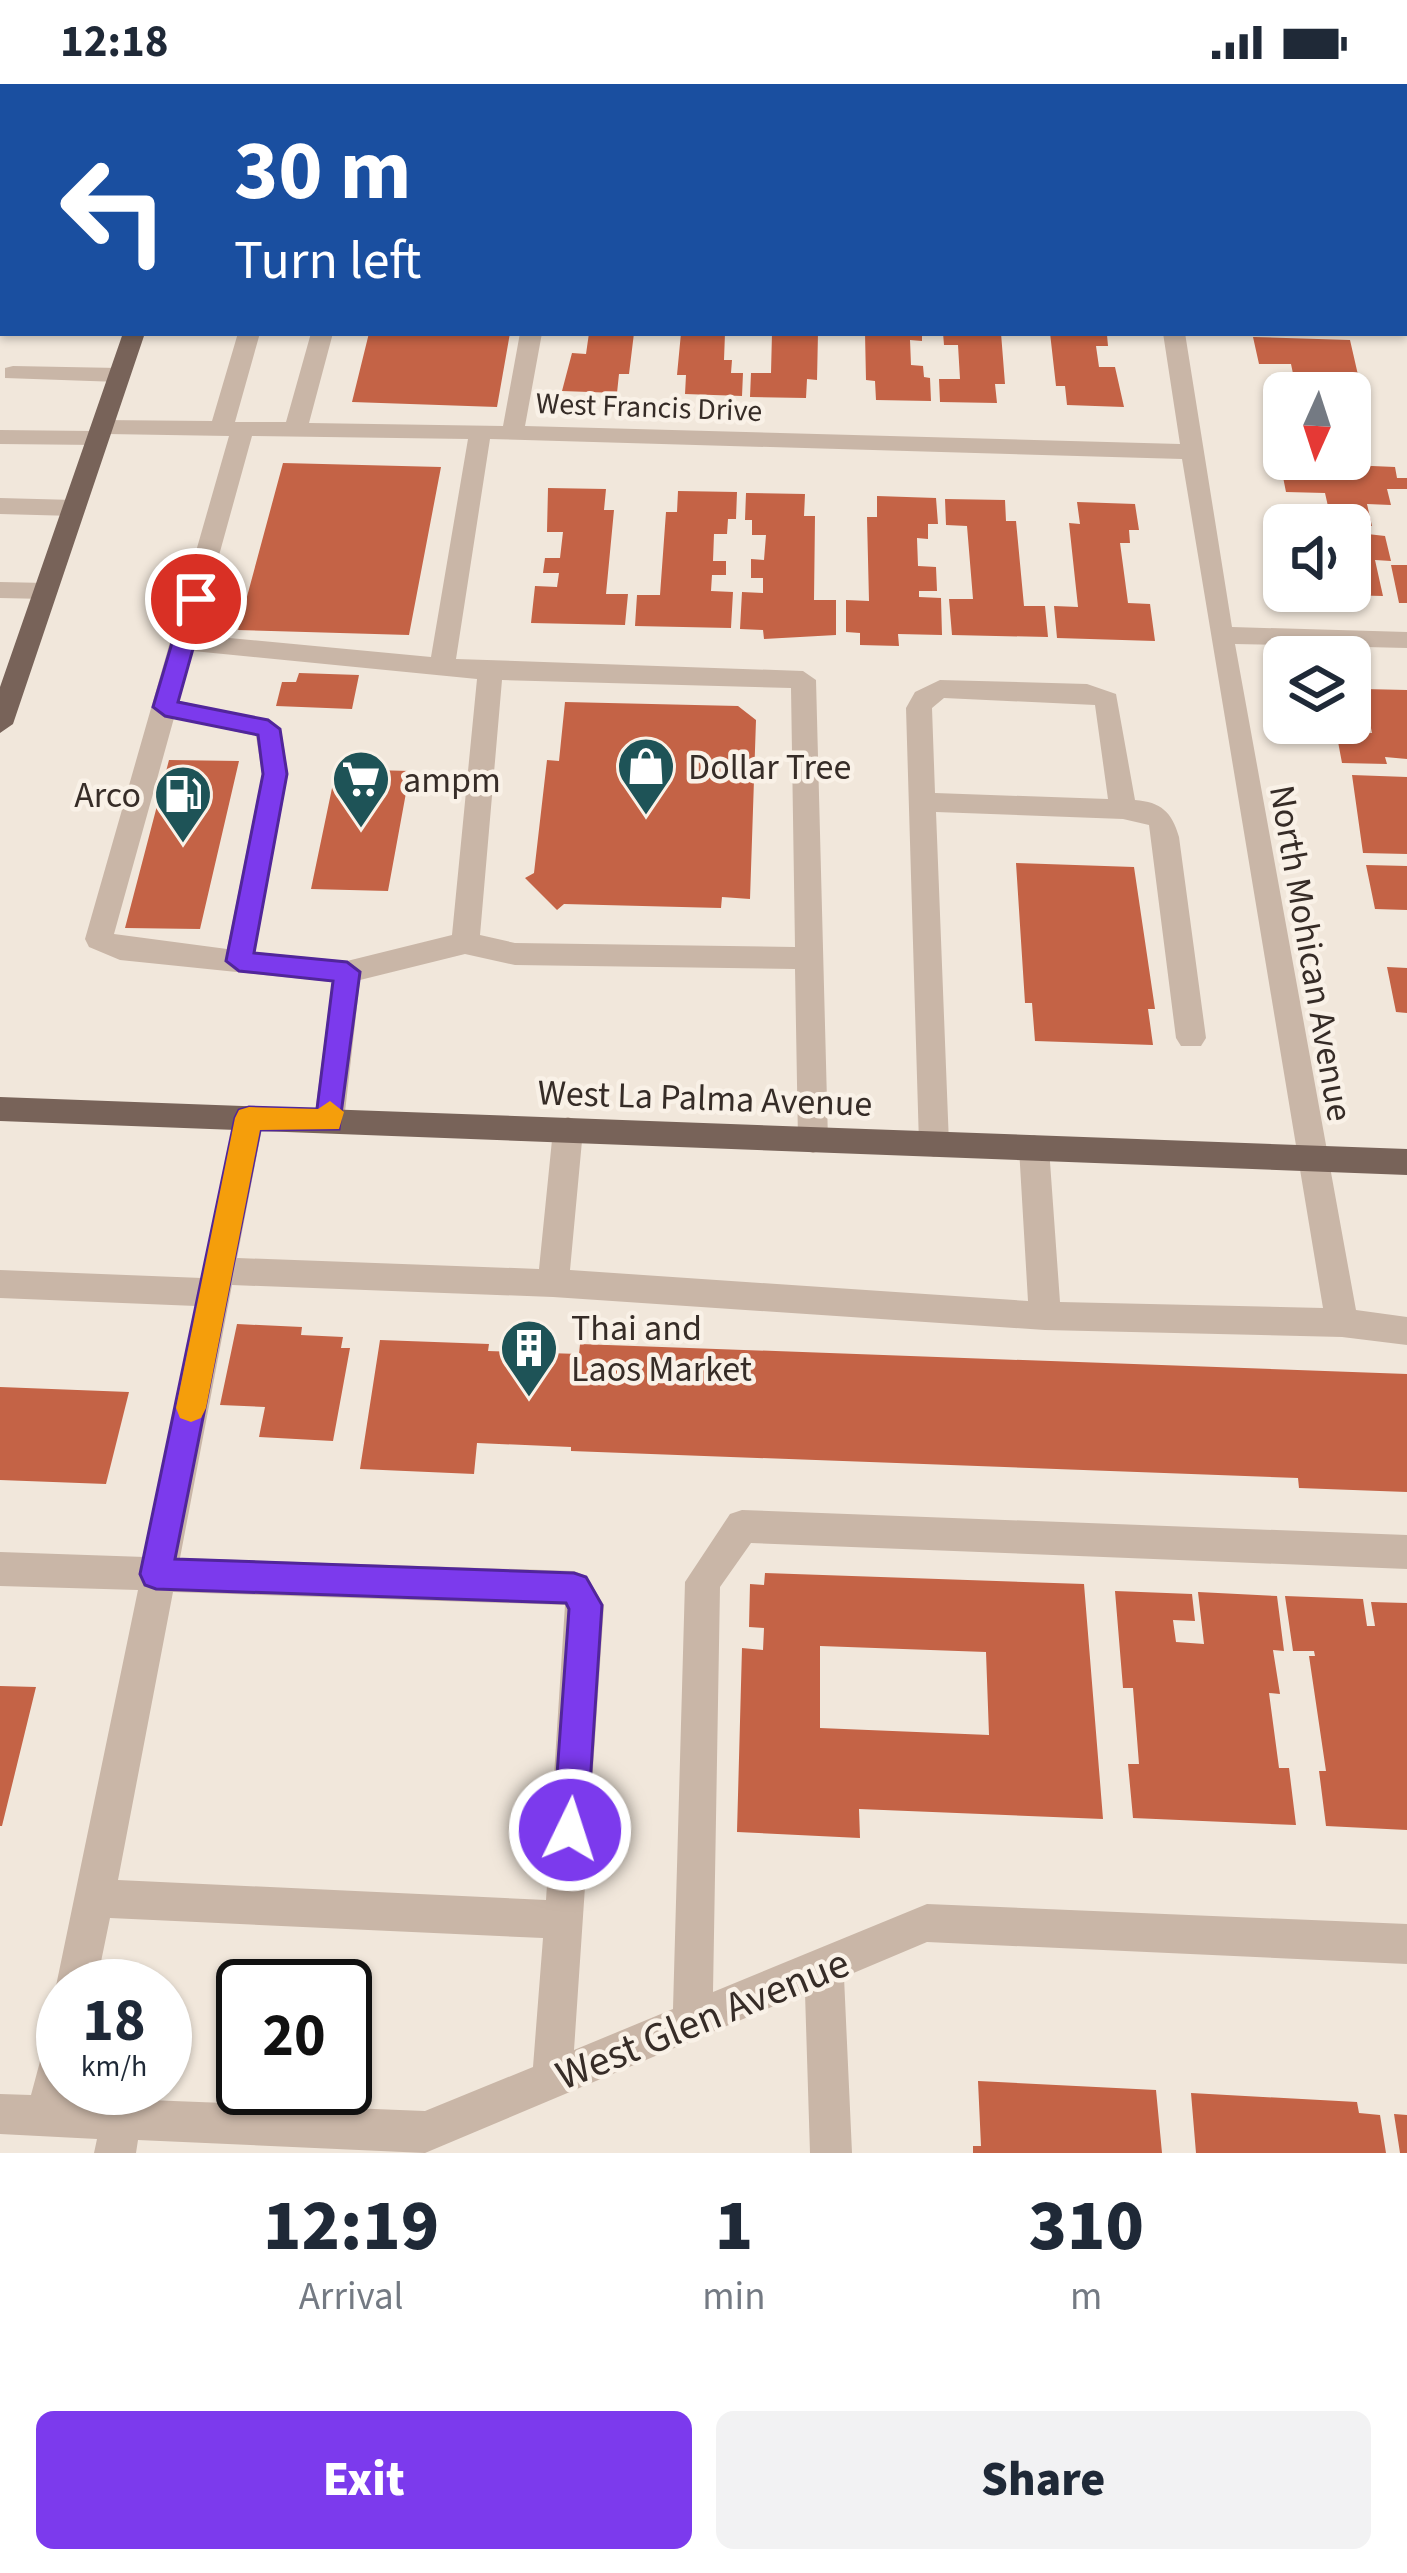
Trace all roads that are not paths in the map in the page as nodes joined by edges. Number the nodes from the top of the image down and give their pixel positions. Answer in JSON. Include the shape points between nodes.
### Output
{"nodes":[{"id":1,"x":133,"y":336,"type":"edge"},
{"id":2,"x":249,"y":336,"type":"edge"},
{"id":3,"x":321,"y":336,"type":"edge"},
{"id":4,"x":530,"y":336,"type":"edge"},
{"id":5,"x":1175,"y":336,"type":"edge"},
{"id":6,"x":14,"y":373,"type":"dead end"},
{"id":7,"x":119,"y":375,"type":"junction"},
{"id":8,"x":231,"y":430,"type":"junction"},
{"id":9,"x":295,"y":432,"type":"junction"},
{"id":10,"x":480,"y":432,"type":"junction"},
{"id":11,"x":99,"y":433,"type":"junction"},
{"id":12,"x":513,"y":433,"type":"junction"},
{"id":13,"x":0,"y":437,"type":"edge"},
{"id":14,"x":1196,"y":452,"type":"junction"},
{"id":15,"x":0,"y":506,"type":"edge"},
{"id":16,"x":74,"y":508,"type":"junction"},
{"id":17,"x":0,"y":590,"type":"edge"},
{"id":18,"x":46,"y":591,"type":"junction"},
{"id":19,"x":1221,"y":635,"type":"junction"},
{"id":20,"x":1407,"y":640,"type":"edge"},
{"id":21,"x":184,"y":641,"type":"junction"},
{"id":22,"x":442,"y":666,"type":"junction"},
{"id":23,"x":490,"y":671,"type":"junction"},
{"id":24,"x":6,"y":688,"type":"edge"},
{"id":25,"x":165,"y":707,"type":"junction"},
{"id":26,"x":0,"y":724,"type":"edge"},
{"id":27,"x":922,"y":802,"type":"junction"},
{"id":28,"x":1123,"y":809,"type":"junction"},
{"id":29,"x":465,"y":943,"type":"junction"},
{"id":30,"x":809,"y":958,"type":"junction"},
{"id":31,"x":239,"y":961,"type":"junction"},
{"id":32,"x":347,"y":972,"type":"junction"},
{"id":33,"x":1191,"y":1038,"type":"dead end"},
{"id":34,"x":0,"y":1109,"type":"edge"},
{"id":35,"x":249,"y":1118,"type":"junction"},
{"id":36,"x":329,"y":1121,"type":"junction"},
{"id":37,"x":568,"y":1130,"type":"junction"},
{"id":38,"x":813,"y":1140,"type":"junction"},
{"id":39,"x":934,"y":1144,"type":"junction"},
{"id":40,"x":1034,"y":1148,"type":"junction"},
{"id":41,"x":1311,"y":1158,"type":"junction"},
{"id":42,"x":1407,"y":1162,"type":"edge"},
{"id":43,"x":217,"y":1282,"type":"junction"},
{"id":44,"x":553,"y":1283,"type":"junction"},
{"id":45,"x":0,"y":1284,"type":"edge"},
{"id":46,"x":1045,"y":1316,"type":"junction"},
{"id":47,"x":1342,"y":1323,"type":"junction"},
{"id":48,"x":1407,"y":1330,"type":"edge"},
{"id":49,"x":1407,"y":1552,"type":"edge"},
{"id":50,"x":0,"y":1569,"type":"edge"},
{"id":51,"x":156,"y":1574,"type":"junction"},
{"id":52,"x":95,"y":1898,"type":"junction"},
{"id":53,"x":564,"y":1920,"type":"junction"},
{"id":54,"x":1407,"y":1943,"type":"edge"},
{"id":55,"x":82,"y":1959,"type":"edge"},
{"id":56,"x":824,"y":1968,"type":"junction"},
{"id":57,"x":692,"y":2022,"type":"junction"},
{"id":58,"x":553,"y":2079,"type":"junction"},
{"id":59,"x":0,"y":2114,"type":"edge"},
{"id":60,"x":46,"y":2116,"type":"joint"},
{"id":61,"x":118,"y":2136,"type":"edge"},
{"id":62,"x":386,"y":2142,"type":"edge"},
{"id":63,"x":831,"y":2153,"type":"edge"}],
"edges":[{"from":1,"to":7,"type":"main road"},
{"from":2,"to":8,"type":"street"},
{"from":3,"to":9,"type":"street"},
{"from":4,"to":12,"type":"street"},
{"from":5,"to":14,"type":"street","name":"North Mohican Avenue"},
{"from":6,"to":7,"type":"street"},
{"from":7,"to":11,"type":"main road"},
{"from":8,"to":9,"type":"street","name":"West Francis Drive"},
{"from":8,"to":11,"type":"street","name":"West Francis Drive"},
{"from":8,"to":21,"type":"street"},
{"from":9,"to":10,"type":"street","name":"West Francis Drive"},
{"from":10,"to":12,"type":"street","name":"West Francis Drive"},
{"from":10,"to":22,"type":"street"},
{"from":11,"to":13,"type":"street","name":"West Francis Drive"},
{"from":11,"to":16,"type":"main road"},
{"from":12,"to":14,"type":"street","name":"West Francis Drive"},
{"from":14,"to":19,"type":"street","name":"North Mohican Avenue"},
{"from":15,"to":16,"type":"street"},
{"from":16,"to":18,"type":"main road"},
{"from":17,"to":18,"type":"street"},
{"from":18,"to":24,"type":"main road"},
{"from":19,"to":20,"type":"street"},
{"from":19,"to":41,"type":"street","name":"North Mohican Avenue"},
{"from":21,"to":22,"type":"street"},
{"from":21,"to":25,"type":"street"},
{"from":22,"to":23,"type":"street"},
{"from":23,"to":29,"type":"street"},
{"from":23,"to":30,"type":"street","via":[[802,680]]},
{"from":24,"to":26,"type":"main road"},
{"from":25,"to":31,"type":"street","via":[[268,729],[275,774]]},
{"from":25,"to":31,"type":"street","via":[[99,939],[121,949]]},
{"from":27,"to":28,"type":"street"},
{"from":27,"to":28,"type":"street","via":[[924,698],[940,689],[1087,693],[1111,710]]},
{"from":27,"to":39,"type":"street"},
{"from":28,"to":33,"type":"street","via":[[1161,820]]},
{"from":29,"to":30,"type":"street","via":[[515,953]]},
{"from":29,"to":32,"type":"street"},
{"from":30,"to":38,"type":"street"},
{"from":31,"to":32,"type":"street"},
{"from":32,"to":36,"type":"street"},
{"from":34,"to":35,"type":"main road","name":"West La Palma Avenue"},
{"from":35,"to":36,"type":"main road","name":"West La Palma Avenue"},
{"from":35,"to":43,"type":"street"},
{"from":36,"to":37,"type":"main road","name":"West La Palma Avenue"},
{"from":37,"to":38,"type":"main road","name":"West La Palma Avenue"},
{"from":37,"to":44,"type":"street"},
{"from":38,"to":39,"type":"main road","name":"West La Palma Avenue"},
{"from":39,"to":40,"type":"main road","name":"West La Palma Avenue"},
{"from":40,"to":41,"type":"main road","name":"West La Palma Avenue"},
{"from":40,"to":46,"type":"street"},
{"from":41,"to":42,"type":"main road","name":"West La Palma Avenue"},
{"from":41,"to":47,"type":"street","name":"North Mohican Avenue"},
{"from":43,"to":44,"type":"street"},
{"from":43,"to":45,"type":"street"},
{"from":43,"to":51,"type":"street"},
{"from":44,"to":46,"type":"street"},
{"from":46,"to":47,"type":"street"},
{"from":47,"to":48,"type":"street"},
{"from":49,"to":57,"type":"street","via":[[742,1526],[704,1582]]},
{"from":50,"to":51,"type":"street"},
{"from":51,"to":52,"type":"street"},
{"from":51,"to":53,"type":"street","via":[[574,1588],[586,1605]]},
{"from":52,"to":53,"type":"street"},
{"from":52,"to":55,"type":"street"},
{"from":53,"to":58,"type":"street"},
{"from":54,"to":56,"type":"street","name":"West Glen Avenue","via":[[928,1923]]},
{"from":56,"to":57,"type":"street","name":"West Glen Avenue"},
{"from":56,"to":63,"type":"street"},
{"from":57,"to":58,"type":"street","name":"West Glen Avenue"},
{"from":58,"to":62,"type":"street","name":"West Glen Avenue"},
{"from":59,"to":60,"type":"street","name":"West Glen Avenue"},
{"from":60,"to":61,"type":"street","name":"West Glen Avenue"},
{"from":61,"to":62,"type":"street","name":"West Glen Avenue"}]}
